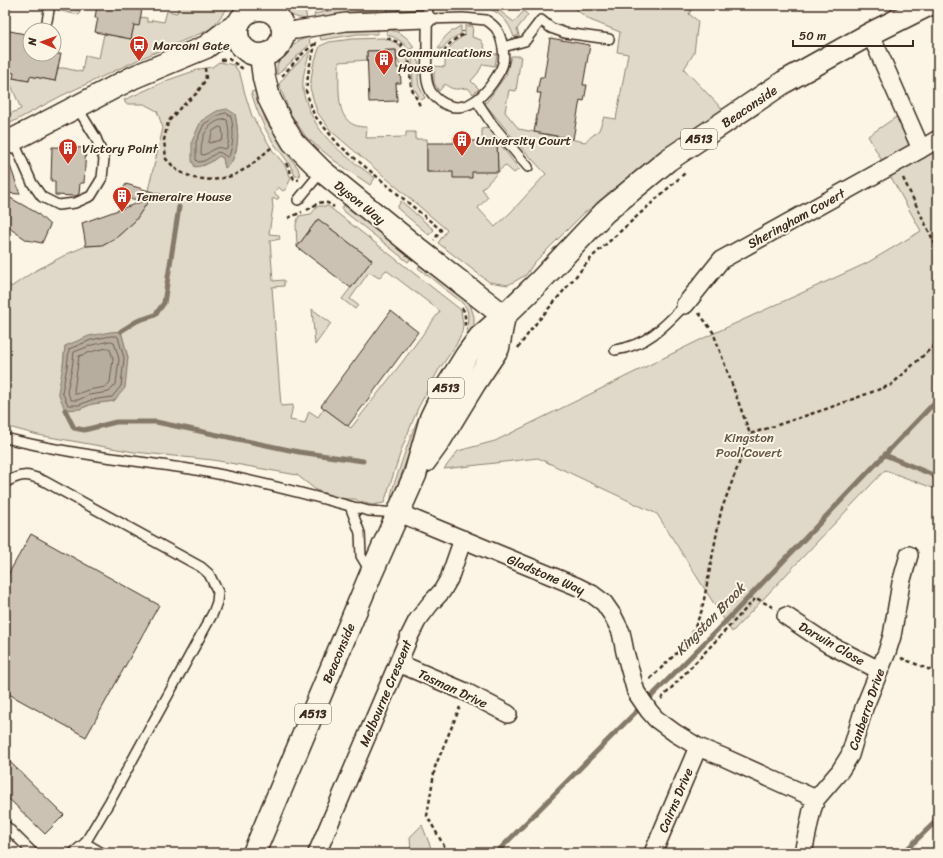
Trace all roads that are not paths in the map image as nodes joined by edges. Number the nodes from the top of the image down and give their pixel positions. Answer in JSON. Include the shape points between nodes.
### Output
{"nodes":[{"id":1,"x":50,"y":5,"type":"edge"},
{"id":2,"x":928,"y":5,"type":"edge"},
{"id":3,"x":260,"y":7,"type":"edge"},
{"id":4,"x":428,"y":12,"type":"edge"},
{"id":5,"x":47,"y":21,"type":"dead end"},
{"id":6,"x":238,"y":24,"type":"junction"},
{"id":7,"x":282,"y":31,"type":"junction"},
{"id":8,"x":870,"y":34,"type":"junction"},
{"id":9,"x":609,"y":39,"type":"dead end"},
{"id":10,"x":503,"y":46,"type":"junction"},
{"id":11,"x":261,"y":55,"type":"junction"},
{"id":12,"x":476,"y":100,"type":"junction"},
{"id":13,"x":78,"y":106,"type":"junction"},
{"id":14,"x":938,"y":140,"type":"edge"},
{"id":15,"x":9,"y":142,"type":"edge"},
{"id":16,"x":921,"y":149,"type":"junction"},
{"id":17,"x":528,"y":167,"type":"dead end"},
{"id":18,"x":322,"y":171,"type":"junction"},
{"id":19,"x":298,"y":200,"type":"dead end"},
{"id":20,"x":687,"y":302,"type":"joint"},
{"id":21,"x":504,"y":316,"type":"junction"},
{"id":22,"x":615,"y":350,"type":"dead end"},
{"id":23,"x":5,"y":438,"type":"edge"},
{"id":24,"x":5,"y":483,"type":"edge"},
{"id":25,"x":350,"y":506,"type":"junction"},
{"id":26,"x":399,"y":513,"type":"junction"},
{"id":27,"x":463,"y":539,"type":"junction"},
{"id":28,"x":909,"y":555,"type":"dead end"},
{"id":29,"x":371,"y":574,"type":"junction"},
{"id":30,"x":786,"y":616,"type":"road end"},
{"id":31,"x":398,"y":663,"type":"junction"},
{"id":32,"x":879,"y":670,"type":"junction"},
{"id":33,"x":508,"y":714,"type":"dead end"},
{"id":34,"x":698,"y":748,"type":"junction"},
{"id":35,"x":816,"y":799,"type":"junction"},
{"id":36,"x":5,"y":826,"type":"edge"},
{"id":37,"x":85,"y":843,"type":"junction"},
{"id":38,"x":33,"y":853,"type":"edge"},
{"id":39,"x":73,"y":853,"type":"edge"},
{"id":40,"x":102,"y":853,"type":"edge"},
{"id":41,"x":254,"y":853,"type":"edge"},
{"id":42,"x":317,"y":853,"type":"edge"},
{"id":43,"x":653,"y":853,"type":"edge"},
{"id":44,"x":803,"y":853,"type":"edge"}],
"edges":[{"from":1,"to":5,"type":"lane"},
{"from":2,"to":8,"type":"main road","name":"Beaconside","number":"A513"},
{"from":3,"to":6,"type":"main road","via":[[247,14]]},
{"from":3,"to":7,"type":"main road","via":[[278,18]]},
{"from":4,"to":7,"type":"street"},
{"from":4,"to":10,"type":"lane","via":[[486,20],[497,30]]},
{"from":4,"to":12,"type":"lane","via":[[426,79],[430,90],[435,98],[454,107],[465,106]]},
{"from":6,"to":11,"type":"main road","via":[[240,44],[254,55]]},
{"from":6,"to":13,"type":"main road","via":[[206,47],[134,77]]},
{"from":7,"to":11,"type":"main road","via":[[279,45],[268,54]]},
{"from":8,"to":16,"type":"street"},
{"from":8,"to":21,"type":"main road","name":"Beaconside","number":"A513","via":[[784,82],[668,160],[605,212]]},
{"from":9,"to":10,"type":"lane","via":[[565,33],[550,28],[541,20],[525,41]]},
{"from":10,"to":12,"type":"lane","via":[[503,63],[498,76],[484,95]]},
{"from":11,"to":18,"type":"main road","name":"Dyson Way","via":[[269,98],[280,120],[293,142]]},
{"from":12,"to":17,"type":"lane","via":[[492,124]]},
{"from":13,"to":15,"type":"main road"},
{"from":13,"to":15,"type":"lane","via":[[96,138],[104,159],[102,178],[91,196],[58,205],[42,196]]},
{"from":14,"to":16,"type":"street","name":"Sheringham Covert"},
{"from":16,"to":20,"type":"street","name":"Sheringham Covert","via":[[721,260]]},
{"from":18,"to":19,"type":"lane"},
{"from":18,"to":21,"type":"main road","name":"Dyson Way"},
{"from":20,"to":22,"type":"lane","via":[[666,325],[646,340]]},
{"from":21,"to":26,"type":"main road","name":"Beaconside","number":"A513","via":[[480,337],[443,393],[431,418],[415,475]]},
{"from":23,"to":25,"type":"lane","via":[[78,453],[197,470]]},
{"from":24,"to":37,"type":"lane","via":[[23,476],[40,479],[201,567],[209,574],[218,592],[213,613]]},
{"from":25,"to":26,"type":"lane","via":[[369,511]]},
{"from":25,"to":29,"type":"lane","via":[[360,533],[362,556]]},
{"from":26,"to":27,"type":"street","name":"Gladstone Way"},
{"from":26,"to":29,"type":"main road","name":"Beaconside","number":"A513"},
{"from":27,"to":31,"type":"street","name":"Melbourne Crescent","via":[[449,579],[418,621]]},
{"from":27,"to":34,"type":"street","name":"Gladstone Way","via":[[576,586],[604,603],[621,632],[636,692],[653,715],[675,734]]},
{"from":28,"to":32,"type":"street","name":"Canberra Drive","via":[[901,583],[892,636]]},
{"from":29,"to":41,"type":"main road","name":"Beaconside","number":"A513"},
{"from":30,"to":32,"type":"street","name":"Darwin Close","via":[[828,644]]},
{"from":31,"to":33,"type":"street","name":"Tasman Drive","via":[[466,692]]},
{"from":31,"to":42,"type":"street","name":"Melbourne Crescent"},
{"from":32,"to":35,"type":"street","name":"Canberra Drive","via":[[850,755]]},
{"from":34,"to":35,"type":"street","name":"Gladstone Way"},
{"from":34,"to":43,"type":"street","name":"Cairns Drive"},
{"from":35,"to":44,"type":"street","name":"Canberra Drive"},
{"from":36,"to":38,"type":"lane"},
{"from":37,"to":39,"type":"lane"},
{"from":37,"to":40,"type":"lane"}]}
